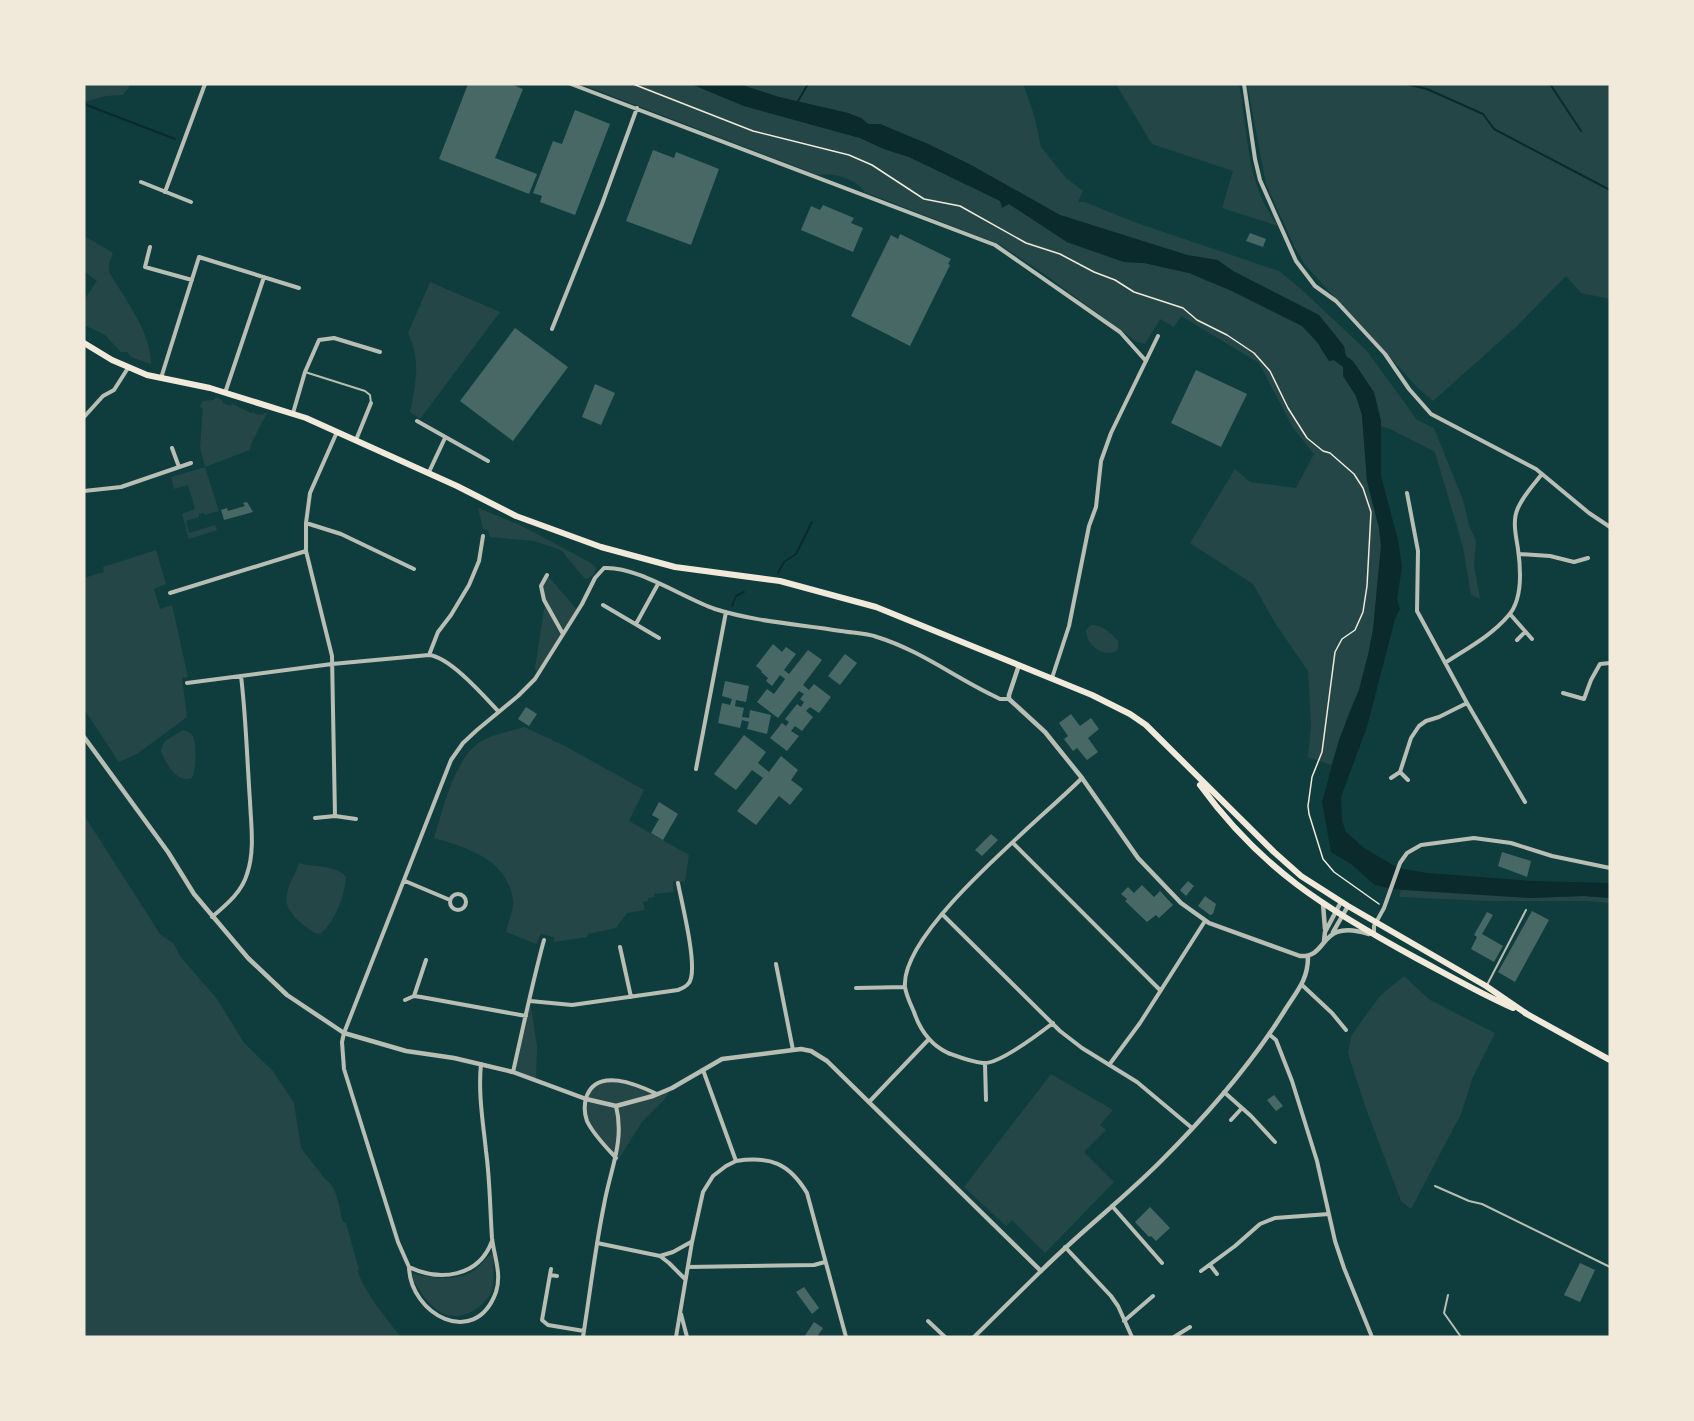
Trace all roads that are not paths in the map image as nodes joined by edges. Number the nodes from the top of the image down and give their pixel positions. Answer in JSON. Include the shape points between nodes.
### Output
{"nodes":[{"id":1,"x":205,"y":84,"type":"edge"},
{"id":2,"x":571,"y":84,"type":"edge"},
{"id":3,"x":1244,"y":84,"type":"edge"},
{"id":4,"x":637,"y":108,"type":"junction"},
{"id":5,"x":141,"y":182,"type":"dead end"},
{"id":6,"x":165,"y":192,"type":"junction"},
{"id":7,"x":191,"y":202,"type":"dead end"},
{"id":8,"x":150,"y":247,"type":"dead end"},
{"id":9,"x":264,"y":277,"type":"junction"},
{"id":10,"x":192,"y":280,"type":"junction"},
{"id":11,"x":299,"y":288,"type":"dead end"},
{"id":12,"x":552,"y":328,"type":"dead end"},
{"id":13,"x":1158,"y":336,"type":"dead end"},
{"id":14,"x":84,"y":343,"type":"edge"},
{"id":15,"x":380,"y":352,"type":"dead end"},
{"id":16,"x":1146,"y":361,"type":"junction"},
{"id":17,"x":128,"y":368,"type":"junction"},
{"id":18,"x":305,"y":372,"type":"junction"},
{"id":19,"x":161,"y":379,"type":"junction"},
{"id":20,"x":225,"y":393,"type":"junction"},
{"id":21,"x":371,"y":403,"type":"joint"},
{"id":22,"x":293,"y":413,"type":"junction"},
{"id":23,"x":84,"y":417,"type":"edge"},
{"id":24,"x":417,"y":421,"type":"dead end"},
{"id":25,"x":337,"y":432,"type":"junction"},
{"id":26,"x":445,"y":438,"type":"junction"},
{"id":27,"x":356,"y":440,"type":"junction"},
{"id":28,"x":172,"y":448,"type":"dead end"},
{"id":29,"x":488,"y":461,"type":"dead end"},
{"id":30,"x":191,"y":463,"type":"dead end"},
{"id":31,"x":179,"y":467,"type":"junction"},
{"id":32,"x":429,"y":472,"type":"junction"},
{"id":33,"x":1542,"y":474,"type":"junction"},
{"id":34,"x":84,"y":491,"type":"edge"},
{"id":35,"x":1407,"y":494,"type":"dead end"},
{"id":36,"x":306,"y":523,"type":"junction"},
{"id":37,"x":1610,"y":527,"type":"edge"},
{"id":38,"x":483,"y":536,"type":"dead end"},
{"id":39,"x":306,"y":551,"type":"junction"},
{"id":40,"x":1519,"y":554,"type":"junction"},
{"id":41,"x":1588,"y":558,"type":"dead end"},
{"id":42,"x":414,"y":570,"type":"dead end"},
{"id":43,"x":547,"y":574,"type":"dead end"},
{"id":44,"x":658,"y":584,"type":"junction"},
{"id":45,"x":170,"y":593,"type":"dead end"},
{"id":46,"x":603,"y":605,"type":"dead end"},
{"id":47,"x":726,"y":612,"type":"junction"},
{"id":48,"x":1510,"y":614,"type":"junction"},
{"id":49,"x":636,"y":624,"type":"junction"},
{"id":50,"x":1526,"y":632,"type":"junction"},
{"id":51,"x":563,"y":634,"type":"junction"},
{"id":52,"x":658,"y":638,"type":"dead end"},
{"id":53,"x":1532,"y":639,"type":"dead end"},
{"id":54,"x":1517,"y":640,"type":"dead end"},
{"id":55,"x":429,"y":655,"type":"junction"},
{"id":56,"x":1445,"y":663,"type":"junction"},
{"id":57,"x":1610,"y":663,"type":"edge"},
{"id":58,"x":332,"y":664,"type":"junction"},
{"id":59,"x":1019,"y":665,"type":"junction"},
{"id":60,"x":241,"y":676,"type":"junction"},
{"id":61,"x":1052,"y":678,"type":"junction"},
{"id":62,"x":187,"y":684,"type":"dead end"},
{"id":63,"x":1563,"y":693,"type":"dead end"},
{"id":64,"x":1009,"y":699,"type":"junction"},
{"id":65,"x":1467,"y":704,"type":"junction"},
{"id":66,"x":498,"y":711,"type":"junction"},
{"id":67,"x":84,"y":737,"type":"edge"},
{"id":68,"x":1188,"y":767,"type":"junction"},
{"id":69,"x":696,"y":769,"type":"dead end"},
{"id":70,"x":1400,"y":772,"type":"junction"},
{"id":71,"x":1082,"y":778,"type":"junction"},
{"id":72,"x":1391,"y":778,"type":"dead end"},
{"id":73,"x":1408,"y":780,"type":"dead end"},
{"id":74,"x":1525,"y":802,"type":"dead end"},
{"id":75,"x":335,"y":816,"type":"junction"},
{"id":76,"x":315,"y":818,"type":"dead end"},
{"id":77,"x":356,"y":819,"type":"dead end"},
{"id":78,"x":1013,"y":843,"type":"junction"},
{"id":79,"x":1610,"y":868,"type":"edge"},
{"id":80,"x":405,"y":881,"type":"junction"},
{"id":81,"x":678,"y":883,"type":"dead end"},
{"id":82,"x":450,"y":900,"type":"junction"},
{"id":83,"x":1341,"y":902,"type":"junction"},
{"id":84,"x":1323,"y":904,"type":"junction"},
{"id":85,"x":1348,"y":906,"type":"junction"},
{"id":86,"x":1526,"y":910,"type":"dead end"},
{"id":87,"x":1336,"y":912,"type":"junction"},
{"id":88,"x":942,"y":914,"type":"junction"},
{"id":89,"x":1343,"y":916,"type":"junction"},
{"id":90,"x":212,"y":917,"type":"junction"},
{"id":91,"x":1205,"y":921,"type":"junction"},
{"id":92,"x":1376,"y":921,"type":"junction"},
{"id":93,"x":1325,"y":932,"type":"junction"},
{"id":94,"x":1332,"y":934,"type":"junction"},
{"id":95,"x":1374,"y":935,"type":"junction"},
{"id":96,"x":544,"y":940,"type":"dead end"},
{"id":97,"x":1324,"y":941,"type":"junction"},
{"id":98,"x":620,"y":947,"type":"dead end"},
{"id":99,"x":1308,"y":957,"type":"junction"},
{"id":100,"x":426,"y":960,"type":"dead end"},
{"id":101,"x":776,"y":964,"type":"dead end"},
{"id":102,"x":1302,"y":985,"type":"junction"},
{"id":103,"x":1486,"y":986,"type":"junction"},
{"id":104,"x":905,"y":987,"type":"junction"},
{"id":105,"x":856,"y":988,"type":"dead end"},
{"id":106,"x":1160,"y":990,"type":"junction"},
{"id":107,"x":414,"y":996,"type":"junction"},
{"id":108,"x":632,"y":997,"type":"junction"},
{"id":109,"x":405,"y":1000,"type":"dead end"},
{"id":110,"x":530,"y":1001,"type":"junction"},
{"id":111,"x":1527,"y":1014,"type":"junction"},
{"id":112,"x":526,"y":1016,"type":"junction"},
{"id":113,"x":1053,"y":1023,"type":"junction"},
{"id":114,"x":1346,"y":1030,"type":"dead end"},
{"id":115,"x":344,"y":1033,"type":"junction"},
{"id":116,"x":1270,"y":1035,"type":"junction"},
{"id":117,"x":929,"y":1040,"type":"junction"},
{"id":118,"x":794,"y":1050,"type":"junction"},
{"id":119,"x":1610,"y":1060,"type":"edge"},
{"id":120,"x":481,"y":1064,"type":"junction"},
{"id":121,"x":985,"y":1064,"type":"junction"},
{"id":122,"x":1109,"y":1065,"type":"junction"},
{"id":123,"x":703,"y":1069,"type":"junction"},
{"id":124,"x":513,"y":1072,"type":"junction"},
{"id":125,"x":1223,"y":1092,"type":"junction"},
{"id":126,"x":657,"y":1094,"type":"junction"},
{"id":127,"x":586,"y":1098,"type":"junction"},
{"id":128,"x":986,"y":1100,"type":"dead end"},
{"id":129,"x":869,"y":1102,"type":"junction"},
{"id":130,"x":616,"y":1106,"type":"junction"},
{"id":131,"x":1242,"y":1108,"type":"junction"},
{"id":132,"x":1231,"y":1120,"type":"dead end"},
{"id":133,"x":1192,"y":1128,"type":"junction"},
{"id":134,"x":1275,"y":1142,"type":"dead end"},
{"id":135,"x":616,"y":1158,"type":"junction"},
{"id":136,"x":736,"y":1161,"type":"junction"},
{"id":137,"x":1435,"y":1186,"type":"dead end"},
{"id":138,"x":1112,"y":1206,"type":"junction"},
{"id":139,"x":1329,"y":1214,"type":"junction"},
{"id":140,"x":492,"y":1240,"type":"junction"},
{"id":141,"x":692,"y":1242,"type":"junction"},
{"id":142,"x":597,"y":1243,"type":"junction"},
{"id":143,"x":1065,"y":1247,"type":"junction"},
{"id":144,"x":660,"y":1256,"type":"junction"},
{"id":145,"x":825,"y":1263,"type":"junction"},
{"id":146,"x":1162,"y":1263,"type":"dead end"},
{"id":147,"x":1210,"y":1264,"type":"junction"},
{"id":148,"x":408,"y":1266,"type":"junction"},
{"id":149,"x":688,"y":1267,"type":"junction"},
{"id":150,"x":1610,"y":1267,"type":"edge"},
{"id":151,"x":551,"y":1269,"type":"dead end"},
{"id":152,"x":1041,"y":1271,"type":"junction"},
{"id":153,"x":1201,"y":1271,"type":"dead end"},
{"id":154,"x":1217,"y":1274,"type":"dead end"},
{"id":155,"x":550,"y":1275,"type":"junction"},
{"id":156,"x":557,"y":1276,"type":"dead end"},
{"id":157,"x":685,"y":1280,"type":"junction"},
{"id":158,"x":1448,"y":1295,"type":"dead end"},
{"id":159,"x":1153,"y":1296,"type":"dead end"},
{"id":160,"x":681,"y":1311,"type":"junction"},
{"id":161,"x":928,"y":1321,"type":"dead end"},
{"id":162,"x":1124,"y":1321,"type":"junction"},
{"id":163,"x":1190,"y":1327,"type":"dead end"},
{"id":164,"x":583,"y":1334,"type":"edge"},
{"id":165,"x":676,"y":1337,"type":"edge"},
{"id":166,"x":687,"y":1337,"type":"edge"},
{"id":167,"x":846,"y":1337,"type":"edge"},
{"id":168,"x":945,"y":1337,"type":"edge"},
{"id":169,"x":974,"y":1337,"type":"edge"},
{"id":170,"x":1132,"y":1337,"type":"edge"},
{"id":171,"x":1174,"y":1337,"type":"edge"},
{"id":172,"x":1372,"y":1337,"type":"edge"},
{"id":173,"x":1461,"y":1337,"type":"edge"}],
"edges":[{"from":1,"to":6,"type":"street"},
{"from":2,"to":4,"type":"street"},
{"from":3,"to":33,"type":"street","via":[[1260,180],[1296,261],[1315,286],[1336,301],[1385,354],[1431,414]]},
{"from":4,"to":12,"type":"street"},
{"from":4,"to":16,"type":"street","via":[[995,245],[1120,332]]},
{"from":5,"to":6,"type":"street"},
{"from":6,"to":7,"type":"street"},
{"from":8,"to":10,"type":"street","via":[[145,267]]},
{"from":9,"to":10,"type":"street","via":[[199,256]]},
{"from":9,"to":11,"type":"street"},
{"from":9,"to":20,"type":"street"},
{"from":10,"to":19,"type":"street"},
{"from":13,"to":16,"type":"street"},
{"from":14,"to":17,"type":"main road"},
{"from":15,"to":18,"type":"street","via":[[327,337],[319,340]]},
{"from":16,"to":61,"type":"street","via":[[1101,461],[1096,507],[1069,626]]},
{"from":17,"to":19,"type":"main road"},
{"from":17,"to":23,"type":"street","via":[[114,390]]},
{"from":18,"to":21,"type":"lane","via":[[365,391]]},
{"from":18,"to":22,"type":"street"},
{"from":19,"to":20,"type":"main road"},
{"from":20,"to":22,"type":"main road"},
{"from":21,"to":27,"type":"street"},
{"from":22,"to":25,"type":"main road"},
{"from":24,"to":26,"type":"street"},
{"from":25,"to":27,"type":"main road"},
{"from":25,"to":36,"type":"street","via":[[310,493]]},
{"from":26,"to":29,"type":"street"},
{"from":26,"to":32,"type":"street"},
{"from":27,"to":32,"type":"main road"},
{"from":28,"to":31,"type":"street"},
{"from":30,"to":31,"type":"street"},
{"from":31,"to":34,"type":"street","via":[[121,487]]},
{"from":32,"to":59,"type":"main road","via":[[516,516],[602,548],[675,567],[780,581],[876,607]]},
{"from":33,"to":37,"type":"street"},
{"from":33,"to":40,"type":"street","via":[[1517,508]]},
{"from":35,"to":56,"type":"street","via":[[1418,551],[1417,611]]},
{"from":36,"to":39,"type":"street"},
{"from":36,"to":42,"type":"street","via":[[341,534]]},
{"from":38,"to":55,"type":"street","via":[[479,561],[469,585],[438,632]]},
{"from":39,"to":45,"type":"street"},
{"from":39,"to":58,"type":"street"},
{"from":40,"to":41,"type":"street","via":[[1574,562]]},
{"from":40,"to":48,"type":"street","via":[[1520,586]]},
{"from":43,"to":51,"type":"street","via":[[541,586],[544,600]]},
{"from":44,"to":47,"type":"street"},
{"from":44,"to":49,"type":"street"},
{"from":44,"to":51,"type":"street","via":[[613,567],[604,568]]},
{"from":46,"to":49,"type":"street"},
{"from":47,"to":64,"type":"street","via":[[876,636],[934,661],[987,693]]},
{"from":47,"to":69,"type":"street"},
{"from":48,"to":50,"type":"street"},
{"from":48,"to":56,"type":"street"},
{"from":49,"to":52,"type":"street"},
{"from":50,"to":53,"type":"street"},
{"from":50,"to":54,"type":"street"},
{"from":51,"to":66,"type":"street","via":[[535,678]]},
{"from":55,"to":58,"type":"street"},
{"from":55,"to":66,"type":"street","via":[[458,672]]},
{"from":56,"to":65,"type":"street"},
{"from":57,"to":63,"type":"street","via":[[1600,664],[1584,699]]},
{"from":58,"to":60,"type":"street"},
{"from":58,"to":75,"type":"street"},
{"from":59,"to":61,"type":"main road"},
{"from":59,"to":64,"type":"street"},
{"from":60,"to":62,"type":"street"},
{"from":60,"to":90,"type":"street","via":[[251,824],[249,865],[247,877],[235,895]]},
{"from":61,"to":68,"type":"main road","via":[[1138,719]]},
{"from":64,"to":71,"type":"street","via":[[1038,725]]},
{"from":65,"to":70,"type":"street","via":[[1419,726]]},
{"from":65,"to":74,"type":"street"},
{"from":66,"to":80,"type":"street","via":[[463,743],[451,760]]},
{"from":67,"to":90,"type":"street"},
{"from":68,"to":83,"type":"main road","via":[[1283,861]]},
{"from":68,"to":84,"type":"main road","via":[[1220,812],[1250,844]]},
{"from":70,"to":72,"type":"street"},
{"from":70,"to":73,"type":"street"},
{"from":71,"to":78,"type":"street"},
{"from":71,"to":91,"type":"street","via":[[1138,858],[1181,903]]},
{"from":75,"to":76,"type":"street"},
{"from":75,"to":77,"type":"street"},
{"from":78,"to":88,"type":"street"},
{"from":78,"to":106,"type":"street"},
{"from":79,"to":92,"type":"street","via":[[1511,843],[1474,838],[1417,846],[1398,868]]},
{"from":80,"to":82,"type":"street"},
{"from":80,"to":115,"type":"street"},
{"from":81,"to":108,"type":"street","via":[[692,977],[678,990]]},
{"from":82,"to":82,"type":"street","via":[[460,895],[466,900],[465,906],[456,911]]},
{"from":83,"to":85,"type":"main road"},
{"from":83,"to":87,"type":"street"},
{"from":84,"to":87,"type":"main road"},
{"from":84,"to":93,"type":"street"},
{"from":85,"to":89,"type":"street"},
{"from":85,"to":92,"type":"main road"},
{"from":86,"to":103,"type":"lane"},
{"from":87,"to":89,"type":"main road"},
{"from":87,"to":93,"type":"street"},
{"from":88,"to":104,"type":"street","via":[[912,958]]},
{"from":88,"to":113,"type":"street"},
{"from":89,"to":94,"type":"street"},
{"from":89,"to":95,"type":"main road"},
{"from":90,"to":115,"type":"street","via":[[267,979]]},
{"from":91,"to":99,"type":"street"},
{"from":91,"to":106,"type":"street"},
{"from":92,"to":95,"type":"street"},
{"from":92,"to":103,"type":"main road"},
{"from":93,"to":97,"type":"street"},
{"from":94,"to":95,"type":"street","via":[[1350,929]]},
{"from":94,"to":97,"type":"street"},
{"from":95,"to":111,"type":"main road"},
{"from":96,"to":110,"type":"street"},
{"from":97,"to":99,"type":"street"},
{"from":98,"to":108,"type":"street"},
{"from":99,"to":102,"type":"street","via":[[1309,969]]},
{"from":100,"to":107,"type":"street"},
{"from":101,"to":118,"type":"street"},
{"from":102,"to":114,"type":"street"},
{"from":102,"to":116,"type":"street"},
{"from":103,"to":111,"type":"main road"},
{"from":104,"to":105,"type":"street"},
{"from":104,"to":117,"type":"street"},
{"from":106,"to":122,"type":"street"},
{"from":107,"to":109,"type":"street"},
{"from":107,"to":112,"type":"street"},
{"from":108,"to":110,"type":"street","via":[[572,1005]]},
{"from":110,"to":112,"type":"street"},
{"from":111,"to":119,"type":"main road"},
{"from":112,"to":124,"type":"street"},
{"from":113,"to":121,"type":"street","via":[[1001,1058]]},
{"from":113,"to":122,"type":"street"},
{"from":115,"to":120,"type":"street","via":[[405,1051]]},
{"from":115,"to":148,"type":"street","via":[[344,1069]]},
{"from":116,"to":125,"type":"street"},
{"from":116,"to":139,"type":"street","via":[[1276,1040],[1292,1081]]},
{"from":117,"to":121,"type":"street","via":[[941,1050]]},
{"from":117,"to":129,"type":"street"},
{"from":118,"to":123,"type":"street","via":[[722,1059]]},
{"from":118,"to":129,"type":"street","via":[[811,1051],[827,1061]]},
{"from":120,"to":124,"type":"street"},
{"from":120,"to":140,"type":"street","via":[[479,1089]]},
{"from":121,"to":128,"type":"street"},
{"from":122,"to":133,"type":"street","via":[[1154,1095]]},
{"from":123,"to":126,"type":"street"},
{"from":123,"to":136,"type":"street"},
{"from":124,"to":127,"type":"street"},
{"from":125,"to":131,"type":"street"},
{"from":125,"to":133,"type":"street"},
{"from":126,"to":127,"type":"street","via":[[615,1080],[597,1085]]},
{"from":126,"to":130,"type":"street"},
{"from":127,"to":130,"type":"street"},
{"from":127,"to":135,"type":"street","via":[[586,1119]]},
{"from":129,"to":152,"type":"street"},
{"from":130,"to":135,"type":"street","via":[[620,1122]]},
{"from":131,"to":132,"type":"street"},
{"from":131,"to":134,"type":"street"},
{"from":133,"to":138,"type":"street"},
{"from":135,"to":142,"type":"street"},
{"from":136,"to":141,"type":"street","via":[[713,1176],[703,1192]]},
{"from":136,"to":145,"type":"street","via":[[772,1161],[787,1168],[800,1181],[807,1193]]},
{"from":137,"to":150,"type":"lane","via":[[1482,1204]]},
{"from":138,"to":143,"type":"street"},
{"from":138,"to":146,"type":"street"},
{"from":139,"to":147,"type":"street","via":[[1275,1218],[1260,1224]]},
{"from":139,"to":172,"type":"street","via":[[1344,1268]]},
{"from":140,"to":148,"type":"street","via":[[483,1257],[463,1272],[448,1276]]},
{"from":140,"to":148,"type":"street","via":[[498,1269],[496,1291],[480,1315],[466,1322],[453,1323],[438,1317],[424,1304],[413,1288]]},
{"from":141,"to":144,"type":"street"},
{"from":141,"to":149,"type":"street"},
{"from":142,"to":144,"type":"street"},
{"from":142,"to":164,"type":"street"},
{"from":143,"to":152,"type":"street"},
{"from":143,"to":162,"type":"street","via":[[1112,1296]]},
{"from":144,"to":157,"type":"street"},
{"from":145,"to":149,"type":"street"},
{"from":145,"to":167,"type":"street"},
{"from":147,"to":153,"type":"street"},
{"from":147,"to":154,"type":"street"},
{"from":149,"to":157,"type":"street"},
{"from":151,"to":155,"type":"street"},
{"from":152,"to":169,"type":"street"},
{"from":155,"to":156,"type":"street"},
{"from":155,"to":164,"type":"street","via":[[542,1320],[548,1326]]},
{"from":157,"to":160,"type":"street"},
{"from":158,"to":173,"type":"lane","via":[[1444,1313]]},
{"from":159,"to":162,"type":"street"},
{"from":160,"to":165,"type":"street"},
{"from":160,"to":166,"type":"street"},
{"from":161,"to":168,"type":"street"},
{"from":162,"to":170,"type":"street"},
{"from":163,"to":171,"type":"street"}]}
